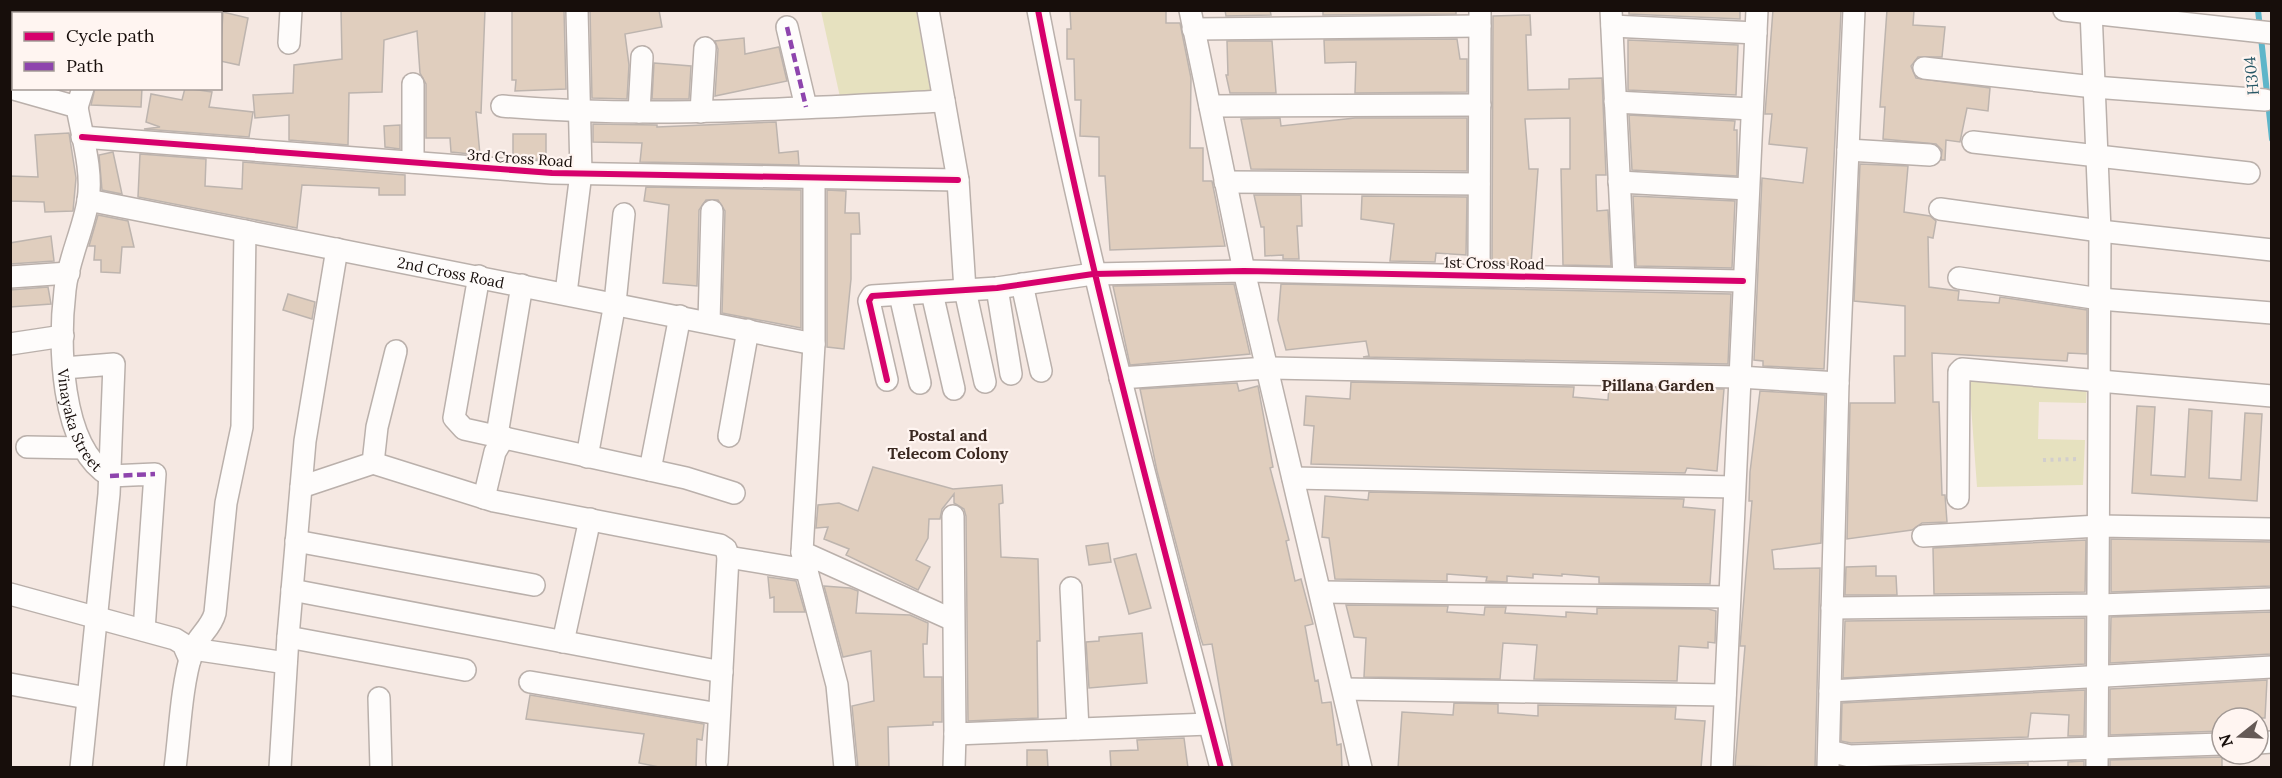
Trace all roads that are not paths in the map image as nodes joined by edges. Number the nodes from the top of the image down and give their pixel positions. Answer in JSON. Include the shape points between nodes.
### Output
{"nodes":[{"id":1,"x":291,"y":10,"type":"edge"},
{"id":2,"x":577,"y":10,"type":"edge"},
{"id":3,"x":928,"y":10,"type":"edge"},
{"id":4,"x":1038,"y":10,"type":"edge"},
{"id":5,"x":1757,"y":10,"type":"edge"},
{"id":6,"x":1854,"y":10,"type":"edge"},
{"id":7,"x":2064,"y":10,"type":"edge"},
{"id":8,"x":2091,"y":12,"type":"edge"},
{"id":9,"x":1480,"y":18,"type":"edge"},
{"id":10,"x":1612,"y":18,"type":"edge"},
{"id":11,"x":1191,"y":20,"type":"edge"},
{"id":12,"x":787,"y":27,"type":"dead end"},
{"id":13,"x":1756,"y":33,"type":"junction"},
{"id":14,"x":2264,"y":33,"type":"edge"},
{"id":15,"x":289,"y":43,"type":"dead end"},
{"id":16,"x":705,"y":48,"type":"dead end"},
{"id":17,"x":642,"y":57,"type":"dead end"},
{"id":18,"x":1924,"y":68,"type":"dead end"},
{"id":19,"x":412,"y":84,"type":"dead end"},
{"id":20,"x":2094,"y":87,"type":"junction"},
{"id":21,"x":21,"y":90,"type":"edge"},
{"id":22,"x":80,"y":98,"type":"edge"},
{"id":23,"x":2265,"y":100,"type":"dead end"},
{"id":24,"x":944,"y":101,"type":"junction"},
{"id":25,"x":1615,"y":102,"type":"junction"},
{"id":26,"x":1480,"y":105,"type":"junction"},
{"id":27,"x":502,"y":106,"type":"dead end"},
{"id":28,"x":1209,"y":106,"type":"junction"},
{"id":29,"x":806,"y":107,"type":"junction"},
{"id":30,"x":1752,"y":109,"type":"junction"},
{"id":31,"x":579,"y":112,"type":"junction"},
{"id":32,"x":639,"y":112,"type":"junction"},
{"id":33,"x":701,"y":112,"type":"junction"},
{"id":34,"x":82,"y":137,"type":"junction"},
{"id":35,"x":1973,"y":142,"type":"dead end"},
{"id":36,"x":1848,"y":150,"type":"junction"},
{"id":37,"x":1930,"y":155,"type":"dead end"},
{"id":38,"x":2097,"y":156,"type":"junction"},
{"id":39,"x":413,"y":162,"type":"junction"},
{"id":40,"x":580,"y":173,"type":"junction"},
{"id":41,"x":2249,"y":173,"type":"dead end"},
{"id":42,"x":814,"y":178,"type":"junction"},
{"id":43,"x":958,"y":180,"type":"junction"},
{"id":44,"x":1226,"y":182,"type":"junction"},
{"id":45,"x":1619,"y":182,"type":"junction"},
{"id":46,"x":1479,"y":184,"type":"junction"},
{"id":47,"x":1748,"y":189,"type":"junction"},
{"id":48,"x":88,"y":200,"type":"junction"},
{"id":49,"x":1940,"y":209,"type":"dead end"},
{"id":50,"x":712,"y":212,"type":"dead end"},
{"id":51,"x":624,"y":214,"type":"dead end"},
{"id":52,"x":245,"y":231,"type":"junction"},
{"id":53,"x":2100,"y":231,"type":"junction"},
{"id":54,"x":337,"y":249,"type":"junction"},
{"id":55,"x":2271,"y":250,"type":"edge"},
{"id":56,"x":1244,"y":271,"type":"junction"},
{"id":57,"x":69,"y":273,"type":"junction"},
{"id":58,"x":1093,"y":274,"type":"junction"},
{"id":59,"x":1479,"y":275,"type":"junction"},
{"id":60,"x":479,"y":276,"type":"junction"},
{"id":61,"x":10,"y":277,"type":"edge"},
{"id":62,"x":1624,"y":278,"type":"junction"},
{"id":63,"x":1959,"y":278,"type":"dead end"},
{"id":64,"x":1743,"y":281,"type":"junction"},
{"id":65,"x":1022,"y":284,"type":"junction"},
{"id":66,"x":522,"y":285,"type":"junction"},
{"id":67,"x":998,"y":288,"type":"junction"},
{"id":68,"x":964,"y":290,"type":"junction"},
{"id":69,"x":566,"y":293,"type":"junction"},
{"id":70,"x":932,"y":293,"type":"junction"},
{"id":71,"x":900,"y":295,"type":"junction"},
{"id":72,"x":2100,"y":299,"type":"junction"},
{"id":73,"x":615,"y":303,"type":"junction"},
{"id":74,"x":2271,"y":313,"type":"edge"},
{"id":75,"x":680,"y":316,"type":"junction"},
{"id":76,"x":709,"y":322,"type":"junction"},
{"id":77,"x":748,"y":330,"type":"junction"},
{"id":78,"x":63,"y":336,"type":"junction"},
{"id":79,"x":10,"y":344,"type":"edge"},
{"id":80,"x":814,"y":344,"type":"junction"},
{"id":81,"x":396,"y":351,"type":"dead end"},
{"id":82,"x":64,"y":368,"type":"junction"},
{"id":83,"x":1267,"y":368,"type":"junction"},
{"id":84,"x":1041,"y":371,"type":"dead end"},
{"id":85,"x":1011,"y":375,"type":"dead end"},
{"id":86,"x":1740,"y":377,"type":"junction"},
{"id":87,"x":1120,"y":378,"type":"junction"},
{"id":88,"x":887,"y":380,"type":"dead end"},
{"id":89,"x":2101,"y":380,"type":"junction"},
{"id":90,"x":985,"y":382,"type":"dead end"},
{"id":91,"x":920,"y":383,"type":"dead end"},
{"id":92,"x":1838,"y":383,"type":"junction"},
{"id":93,"x":954,"y":389,"type":"dead end"},
{"id":94,"x":2271,"y":396,"type":"edge"},
{"id":95,"x":500,"y":436,"type":"junction"},
{"id":96,"x":729,"y":436,"type":"dead end"},
{"id":97,"x":27,"y":447,"type":"dead end"},
{"id":98,"x":83,"y":448,"type":"junction"},
{"id":99,"x":586,"y":457,"type":"junction"},
{"id":100,"x":373,"y":463,"type":"junction"},
{"id":101,"x":650,"y":470,"type":"junction"},
{"id":102,"x":110,"y":476,"type":"junction"},
{"id":103,"x":1293,"y":478,"type":"junction"},
{"id":104,"x":301,"y":487,"type":"junction"},
{"id":105,"x":1734,"y":487,"type":"junction"},
{"id":106,"x":734,"y":493,"type":"dead end"},
{"id":107,"x":484,"y":498,"type":"junction"},
{"id":108,"x":1958,"y":498,"type":"dead end"},
{"id":109,"x":953,"y":516,"type":"dead end"},
{"id":110,"x":591,"y":519,"type":"junction"},
{"id":111,"x":2099,"y":526,"type":"junction"},
{"id":112,"x":2271,"y":529,"type":"edge"},
{"id":113,"x":1923,"y":536,"type":"dead end"},
{"id":114,"x":296,"y":541,"type":"junction"},
{"id":115,"x":728,"y":557,"type":"junction"},
{"id":116,"x":805,"y":561,"type":"junction"},
{"id":117,"x":534,"y":585,"type":"dead end"},
{"id":118,"x":1071,"y":588,"type":"dead end"},
{"id":119,"x":292,"y":590,"type":"junction"},
{"id":120,"x":1322,"y":592,"type":"junction"},
{"id":121,"x":10,"y":594,"type":"edge"},
{"id":122,"x":1729,"y":597,"type":"junction"},
{"id":123,"x":2271,"y":599,"type":"edge"},
{"id":124,"x":2099,"y":605,"type":"junction"},
{"id":125,"x":1832,"y":608,"type":"junction"},
{"id":126,"x":96,"y":616,"type":"junction"},
{"id":127,"x":953,"y":620,"type":"junction"},
{"id":128,"x":144,"y":630,"type":"junction"},
{"id":129,"x":288,"y":637,"type":"junction"},
{"id":130,"x":563,"y":642,"type":"junction"},
{"id":131,"x":191,"y":655,"type":"junction"},
{"id":132,"x":286,"y":663,"type":"junction"},
{"id":133,"x":2271,"y":667,"type":"edge"},
{"id":134,"x":465,"y":670,"type":"dead end"},
{"id":135,"x":722,"y":672,"type":"junction"},
{"id":136,"x":2098,"y":678,"type":"junction"},
{"id":137,"x":530,"y":682,"type":"dead end"},
{"id":138,"x":10,"y":684,"type":"edge"},
{"id":139,"x":1343,"y":689,"type":"junction"},
{"id":140,"x":1830,"y":691,"type":"junction"},
{"id":141,"x":1725,"y":695,"type":"junction"},
{"id":142,"x":87,"y":698,"type":"junction"},
{"id":143,"x":379,"y":698,"type":"dead end"},
{"id":144,"x":720,"y":714,"type":"junction"},
{"id":145,"x":1209,"y":724,"type":"junction"},
{"id":146,"x":1078,"y":729,"type":"junction"},
{"id":147,"x":955,"y":734,"type":"junction"},
{"id":148,"x":2210,"y":745,"type":"edge"},
{"id":149,"x":2097,"y":758,"type":"edge"},
{"id":150,"x":1828,"y":759,"type":"edge"},
{"id":151,"x":712,"y":766,"type":"edge"},
{"id":152,"x":81,"y":768,"type":"edge"},
{"id":153,"x":175,"y":768,"type":"edge"},
{"id":154,"x":280,"y":768,"type":"edge"},
{"id":155,"x":381,"y":768,"type":"edge"},
{"id":156,"x":845,"y":768,"type":"edge"},
{"id":157,"x":954,"y":768,"type":"edge"},
{"id":158,"x":1221,"y":768,"type":"edge"},
{"id":159,"x":1361,"y":768,"type":"edge"},
{"id":160,"x":1722,"y":768,"type":"edge"}],
"edges":[{"from":1,"to":15,"type":"street"},
{"from":2,"to":31,"type":"street"},
{"from":3,"to":24,"type":"street"},
{"from":4,"to":58,"type":"street"},
{"from":5,"to":13,"type":"street"},
{"from":6,"to":36,"type":"street"},
{"from":7,"to":8,"type":"street"},
{"from":8,"to":14,"type":"street"},
{"from":8,"to":20,"type":"street"},
{"from":9,"to":11,"type":"street"},
{"from":9,"to":26,"type":"street"},
{"from":10,"to":13,"type":"street"},
{"from":10,"to":25,"type":"street"},
{"from":11,"to":28,"type":"street"},
{"from":12,"to":29,"type":"street"},
{"from":13,"to":30,"type":"street"},
{"from":16,"to":33,"type":"street"},
{"from":17,"to":32,"type":"street"},
{"from":18,"to":20,"type":"street"},
{"from":19,"to":39,"type":"street"},
{"from":20,"to":23,"type":"street"},
{"from":20,"to":38,"type":"street"},
{"from":21,"to":22,"type":"street"},
{"from":22,"to":34,"type":"street","name":"Vinayaka Street"},
{"from":24,"to":29,"type":"street"},
{"from":24,"to":43,"type":"street"},
{"from":25,"to":30,"type":"street"},
{"from":25,"to":45,"type":"street"},
{"from":26,"to":28,"type":"street"},
{"from":26,"to":46,"type":"street"},
{"from":27,"to":31,"type":"street"},
{"from":28,"to":44,"type":"street"},
{"from":29,"to":33,"type":"street"},
{"from":30,"to":47,"type":"street"},
{"from":31,"to":32,"type":"street"},
{"from":31,"to":40,"type":"street"},
{"from":32,"to":33,"type":"street"},
{"from":34,"to":39,"type":"street","name":"3rd Cross Road"},
{"from":34,"to":48,"type":"street","name":"Vinayaka Street"},
{"from":35,"to":38,"type":"street"},
{"from":36,"to":37,"type":"street"},
{"from":36,"to":92,"type":"street"},
{"from":38,"to":41,"type":"street"},
{"from":38,"to":53,"type":"street"},
{"from":39,"to":40,"type":"street","name":"3rd Cross Road"},
{"from":40,"to":42,"type":"street","name":"3rd Cross Road"},
{"from":40,"to":69,"type":"street"},
{"from":42,"to":43,"type":"street","name":"3rd Cross Road"},
{"from":42,"to":80,"type":"street"},
{"from":43,"to":68,"type":"street"},
{"from":44,"to":46,"type":"street"},
{"from":44,"to":56,"type":"street"},
{"from":45,"to":47,"type":"street"},
{"from":45,"to":62,"type":"street"},
{"from":46,"to":59,"type":"street"},
{"from":47,"to":64,"type":"street"},
{"from":48,"to":52,"type":"street","name":"2nd Cross Road"},
{"from":48,"to":57,"type":"street","name":"Vinayaka Street"},
{"from":49,"to":53,"type":"street"},
{"from":50,"to":76,"type":"street"},
{"from":51,"to":73,"type":"street"},
{"from":52,"to":54,"type":"street","name":"2nd Cross Road"},
{"from":52,"to":131,"type":"street","via":[[240,447],[226,503],[212,623]]},
{"from":53,"to":55,"type":"street"},
{"from":53,"to":72,"type":"street"},
{"from":54,"to":60,"type":"street","name":"2nd Cross Road"},
{"from":54,"to":104,"type":"street"},
{"from":56,"to":58,"type":"street","name":"1st Cross Road"},
{"from":56,"to":59,"type":"street","name":"1st Cross Road"},
{"from":56,"to":83,"type":"street"},
{"from":57,"to":61,"type":"street"},
{"from":57,"to":78,"type":"street","name":"Vinayaka Street"},
{"from":58,"to":65,"type":"street","name":"1st Cross Road"},
{"from":58,"to":87,"type":"street"},
{"from":59,"to":62,"type":"street","name":"1st Cross Road"},
{"from":60,"to":66,"type":"street","name":"2nd Cross Road"},
{"from":60,"to":95,"type":"street","via":[[454,418],[464,429]]},
{"from":62,"to":64,"type":"street","name":"1st Cross Road"},
{"from":63,"to":72,"type":"street"},
{"from":64,"to":86,"type":"street"},
{"from":65,"to":67,"type":"street","name":"1st Cross Road"},
{"from":65,"to":84,"type":"street"},
{"from":66,"to":69,"type":"street","name":"2nd Cross Road"},
{"from":66,"to":95,"type":"street"},
{"from":67,"to":68,"type":"street","name":"1st Cross Road"},
{"from":67,"to":85,"type":"street"},
{"from":68,"to":70,"type":"street","name":"1st Cross Road"},
{"from":68,"to":90,"type":"street"},
{"from":69,"to":73,"type":"street","name":"2nd Cross Road"},
{"from":70,"to":71,"type":"street","name":"1st Cross Road"},
{"from":70,"to":93,"type":"street"},
{"from":71,"to":88,"type":"street","name":"1st Cross Road","via":[[872,297],[869,301]]},
{"from":71,"to":91,"type":"street"},
{"from":72,"to":74,"type":"street"},
{"from":72,"to":89,"type":"street"},
{"from":73,"to":75,"type":"street","name":"2nd Cross Road"},
{"from":73,"to":99,"type":"street"},
{"from":75,"to":76,"type":"street","name":"2nd Cross Road"},
{"from":75,"to":101,"type":"street"},
{"from":76,"to":77,"type":"street","name":"2nd Cross Road"},
{"from":77,"to":80,"type":"street","name":"2nd Cross Road"},
{"from":77,"to":96,"type":"street"},
{"from":78,"to":79,"type":"street"},
{"from":78,"to":82,"type":"street","name":"Vinayaka Street"},
{"from":80,"to":116,"type":"street"},
{"from":81,"to":100,"type":"street","via":[[377,427]]},
{"from":82,"to":98,"type":"street","name":"Vinayaka Street","via":[[70,411]]},
{"from":82,"to":102,"type":"street","via":[[114,364]]},
{"from":83,"to":86,"type":"street"},
{"from":83,"to":87,"type":"street"},
{"from":83,"to":103,"type":"street"},
{"from":86,"to":92,"type":"street"},
{"from":86,"to":105,"type":"street"},
{"from":87,"to":145,"type":"street"},
{"from":89,"to":94,"type":"street"},
{"from":89,"to":108,"type":"street","via":[[1960,370]]},
{"from":89,"to":111,"type":"street"},
{"from":92,"to":125,"type":"street"},
{"from":95,"to":99,"type":"street"},
{"from":95,"to":107,"type":"street"},
{"from":97,"to":98,"type":"street"},
{"from":98,"to":102,"type":"street","name":"Vinayaka Street","via":[[98,469]]},
{"from":99,"to":101,"type":"street"},
{"from":100,"to":104,"type":"street"},
{"from":100,"to":107,"type":"street"},
{"from":101,"to":106,"type":"street"},
{"from":102,"to":126,"type":"street","name":"Vinayaka Street"},
{"from":102,"to":128,"type":"street","via":[[155,474]]},
{"from":103,"to":105,"type":"street"},
{"from":103,"to":120,"type":"street"},
{"from":104,"to":114,"type":"street"},
{"from":105,"to":122,"type":"street"},
{"from":107,"to":110,"type":"street"},
{"from":109,"to":127,"type":"street"},
{"from":110,"to":115,"type":"street","via":[[720,545]]},
{"from":110,"to":130,"type":"street"},
{"from":111,"to":112,"type":"street"},
{"from":111,"to":113,"type":"street"},
{"from":111,"to":124,"type":"street"},
{"from":114,"to":117,"type":"street"},
{"from":114,"to":119,"type":"street"},
{"from":115,"to":116,"type":"street"},
{"from":115,"to":135,"type":"street"},
{"from":116,"to":127,"type":"street"},
{"from":116,"to":156,"type":"street","via":[[837,685]]},
{"from":118,"to":146,"type":"street"},
{"from":119,"to":129,"type":"street"},
{"from":119,"to":130,"type":"street"},
{"from":120,"to":122,"type":"street"},
{"from":120,"to":139,"type":"street"},
{"from":121,"to":126,"type":"street"},
{"from":122,"to":141,"type":"street"},
{"from":123,"to":124,"type":"street"},
{"from":124,"to":125,"type":"street"},
{"from":124,"to":136,"type":"street"},
{"from":125,"to":140,"type":"street"},
{"from":126,"to":128,"type":"street"},
{"from":126,"to":142,"type":"street","name":"Vinayaka Street"},
{"from":127,"to":147,"type":"street"},
{"from":128,"to":131,"type":"street","via":[[175,639]]},
{"from":129,"to":132,"type":"street"},
{"from":129,"to":134,"type":"street"},
{"from":130,"to":135,"type":"street"},
{"from":131,"to":132,"type":"street"},
{"from":131,"to":153,"type":"street"},
{"from":132,"to":154,"type":"street"},
{"from":133,"to":136,"type":"street"},
{"from":135,"to":144,"type":"street"},
{"from":136,"to":140,"type":"street"},
{"from":136,"to":149,"type":"street"},
{"from":137,"to":144,"type":"street"},
{"from":138,"to":142,"type":"street"},
{"from":139,"to":141,"type":"street"},
{"from":139,"to":159,"type":"street"},
{"from":140,"to":150,"type":"street"},
{"from":141,"to":160,"type":"street"},
{"from":142,"to":152,"type":"street","name":"Vinayaka Street"},
{"from":143,"to":155,"type":"street"},
{"from":144,"to":151,"type":"street"},
{"from":145,"to":146,"type":"street"},
{"from":145,"to":158,"type":"street"},
{"from":146,"to":147,"type":"street"},
{"from":147,"to":157,"type":"street"},
{"from":148,"to":149,"type":"street"},
{"from":149,"to":150,"type":"street"}]}
